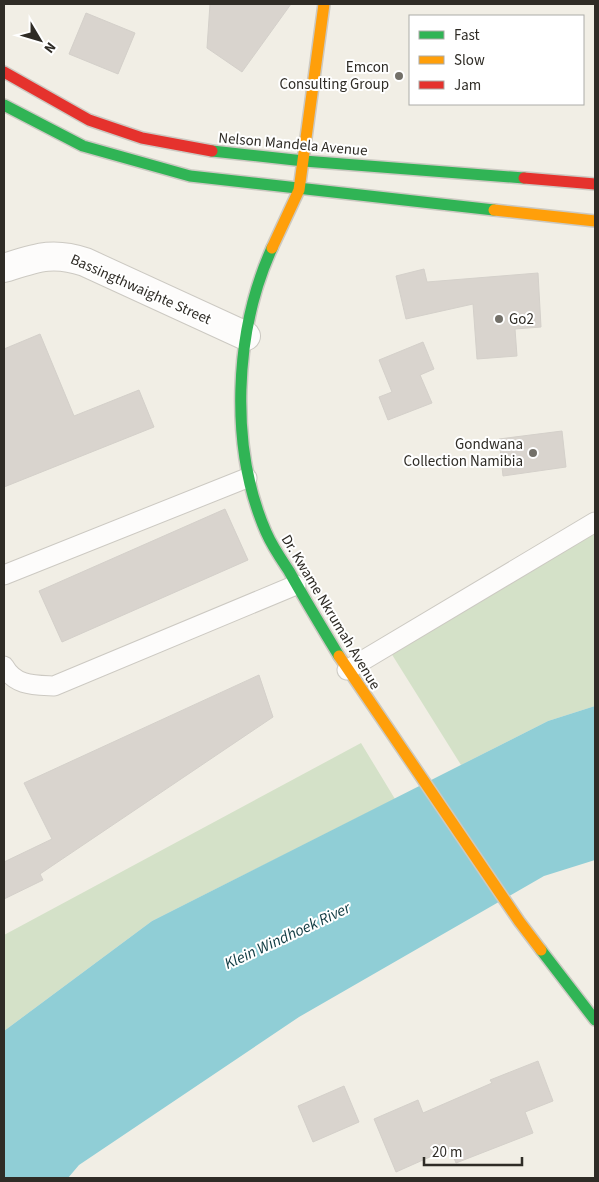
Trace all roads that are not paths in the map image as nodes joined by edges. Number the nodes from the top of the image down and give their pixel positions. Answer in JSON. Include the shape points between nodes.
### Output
{"nodes":[{"id":1,"x":324,"y":4,"type":"edge"},
{"id":2,"x":4,"y":72,"type":"edge"},
{"id":3,"x":4,"y":105,"type":"edge"},
{"id":4,"x":304,"y":161,"type":"junction"},
{"id":5,"x":595,"y":184,"type":"edge"},
{"id":6,"x":299,"y":190,"type":"junction"},
{"id":7,"x":595,"y":221,"type":"edge"},
{"id":8,"x":4,"y":268,"type":"edge"},
{"id":9,"x":246,"y":336,"type":"junction"},
{"id":10,"x":247,"y":478,"type":"junction"},
{"id":11,"x":595,"y":522,"type":"edge"},
{"id":12,"x":4,"y":575,"type":"edge"},
{"id":13,"x":296,"y":585,"type":"junction"},
{"id":14,"x":4,"y":666,"type":"edge"},
{"id":15,"x":347,"y":670,"type":"junction"},
{"id":16,"x":595,"y":1020,"type":"edge"}],
"edges":[{"from":1,"to":4,"type":"main road","name":"Dr. Kwame Nkrumah Avenue"},
{"from":2,"to":4,"type":"main road","name":"Nelson Mandela Avenue","via":[[90,120],[142,138],[195,149]]},
{"from":3,"to":6,"type":"main road","via":[[83,146],[190,176]]},
{"from":4,"to":5,"type":"main road","name":"Nelson Mandela Avenue"},
{"from":4,"to":6,"type":"main road","name":"Dr. Kwame Nkrumah Avenue"},
{"from":6,"to":7,"type":"main road"},
{"from":6,"to":9,"type":"main road","name":"Dr. Kwame Nkrumah Avenue","via":[[265,264]]},
{"from":8,"to":9,"type":"street","name":"Bassingthwaighte Street","via":[[44,256],[66,256]]},
{"from":9,"to":10,"type":"main road","name":"Dr. Kwame Nkrumah Avenue","via":[[240,412]]},
{"from":10,"to":12,"type":"lane"},
{"from":10,"to":13,"type":"main road","name":"Dr. Kwame Nkrumah Avenue","via":[[266,533]]},
{"from":11,"to":15,"type":"lane"},
{"from":13,"to":14,"type":"lane","via":[[54,686],[23,684]]},
{"from":13,"to":15,"type":"main road","name":"Dr. Kwame Nkrumah Avenue"},
{"from":15,"to":16,"type":"main road","name":"Dr. Kwame Nkrumah Avenue","via":[[519,921]]}]}
